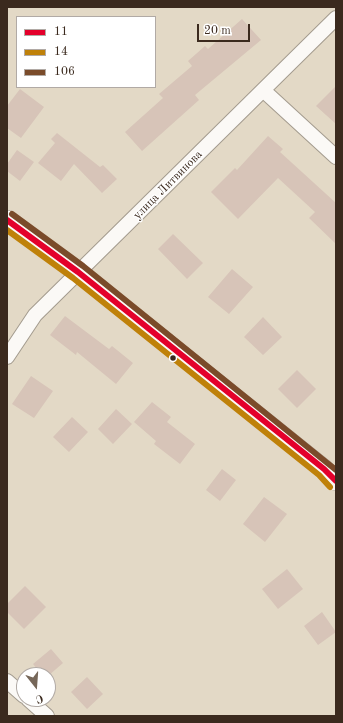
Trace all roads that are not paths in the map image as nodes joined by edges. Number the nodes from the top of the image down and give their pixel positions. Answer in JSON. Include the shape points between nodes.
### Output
{"nodes":[{"id":1,"x":336,"y":18,"type":"edge"},
{"id":2,"x":263,"y":90,"type":"junction"},
{"id":3,"x":336,"y":156,"type":"edge"},
{"id":4,"x":7,"y":220,"type":"edge"},
{"id":5,"x":78,"y":272,"type":"junction"},
{"id":6,"x":7,"y":357,"type":"edge"},
{"id":7,"x":336,"y":481,"type":"edge"},
{"id":8,"x":7,"y":681,"type":"edge"},
{"id":9,"x":16,"y":689,"type":"edge"},
{"id":10,"x":37,"y":707,"type":"edge"},
{"id":11,"x":47,"y":716,"type":"edge"}],
"edges":[{"from":1,"to":2,"type":"street","name":"улица Литвинова"},
{"from":2,"to":3,"type":"street"},
{"from":2,"to":5,"type":"street","name":"улица Литвинова"},
{"from":4,"to":5,"type":"main road"},
{"from":5,"to":6,"type":"street","name":"улица Литвинова","via":[[35,315]]},
{"from":5,"to":7,"type":"main road"},
{"from":8,"to":9,"type":"street"},
{"from":10,"to":11,"type":"street"}]}
